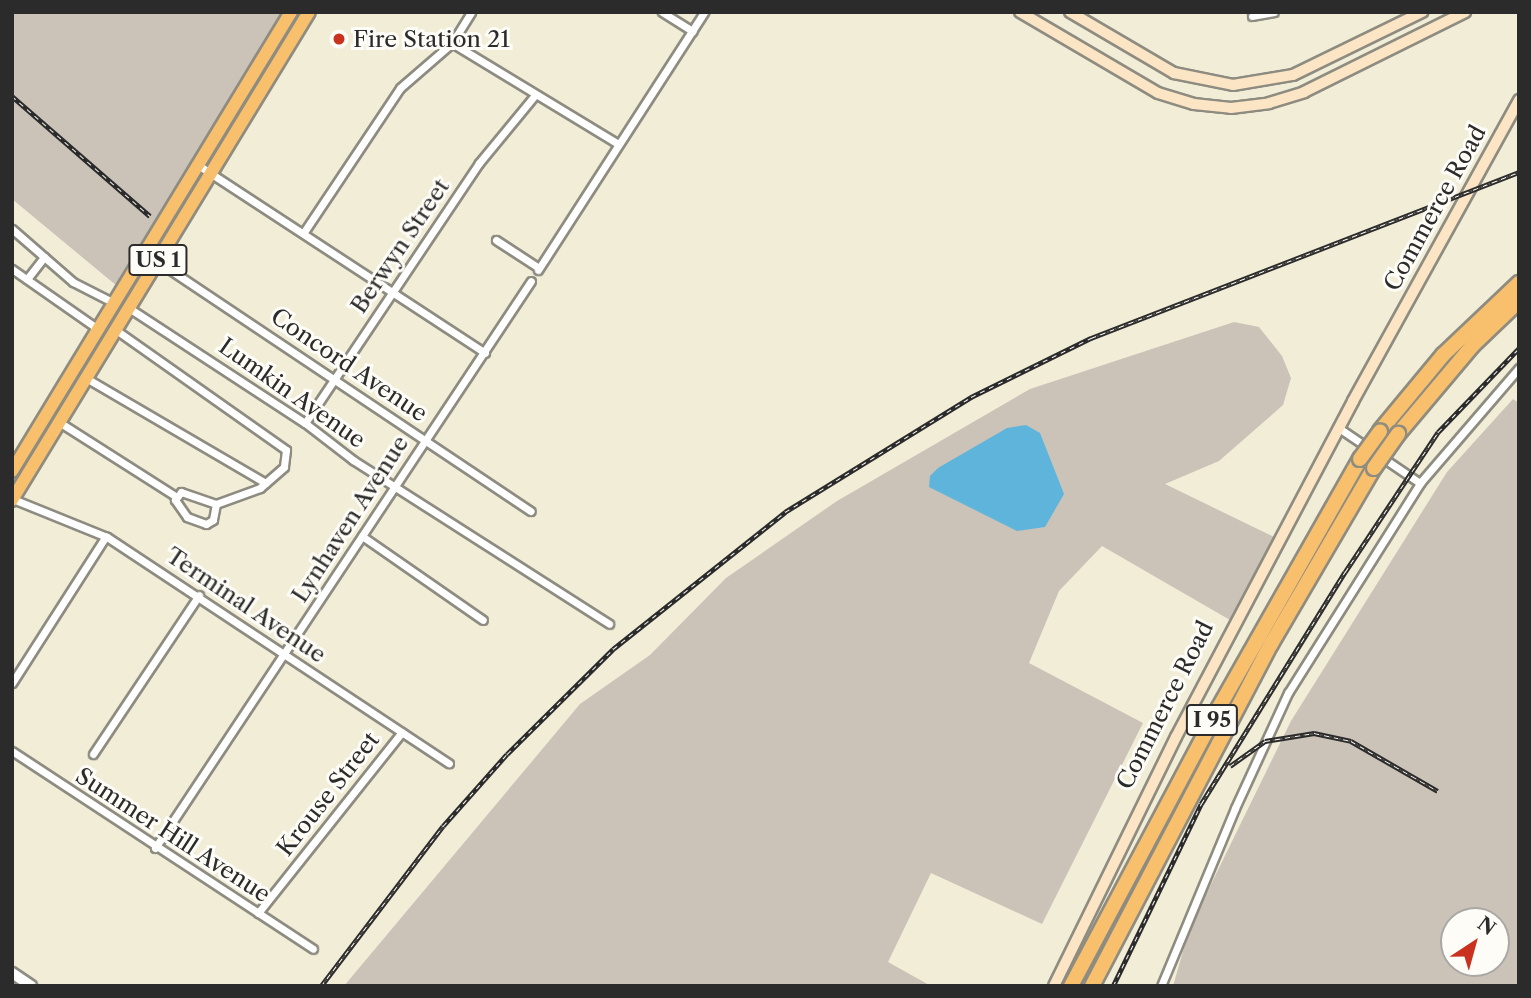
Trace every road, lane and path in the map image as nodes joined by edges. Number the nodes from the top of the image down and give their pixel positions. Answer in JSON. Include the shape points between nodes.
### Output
{"nodes":[{"id":1,"x":291,"y":12,"type":"edge"},
{"id":2,"x":309,"y":12,"type":"edge"},
{"id":3,"x":471,"y":12,"type":"edge"},
{"id":4,"x":662,"y":12,"type":"edge"},
{"id":5,"x":704,"y":12,"type":"edge"},
{"id":6,"x":1020,"y":12,"type":"edge"},
{"id":7,"x":1070,"y":12,"type":"edge"},
{"id":8,"x":1273,"y":12,"type":"edge"},
{"id":9,"x":1422,"y":12,"type":"edge"},
{"id":10,"x":1465,"y":12,"type":"edge"},
{"id":11,"x":1252,"y":16,"type":"dead end"},
{"id":12,"x":692,"y":31,"type":"junction"},
{"id":13,"x":452,"y":43,"type":"junction"},
{"id":14,"x":535,"y":95,"type":"junction"},
{"id":15,"x":1519,"y":100,"type":"edge"},
{"id":16,"x":618,"y":144,"type":"junction"},
{"id":17,"x":198,"y":165,"type":"junction"},
{"id":18,"x":212,"y":172,"type":"junction"},
{"id":19,"x":12,"y":229,"type":"edge"},
{"id":20,"x":304,"y":232,"type":"junction"},
{"id":21,"x":496,"y":240,"type":"dead end"},
{"id":22,"x":145,"y":253,"type":"junction"},
{"id":23,"x":44,"y":257,"type":"junction"},
{"id":24,"x":158,"y":261,"type":"junction"},
{"id":25,"x":12,"y":269,"type":"edge"},
{"id":26,"x":27,"y":279,"type":"junction"},
{"id":27,"x":531,"y":281,"type":"dead end"},
{"id":28,"x":1519,"y":283,"type":"edge"},
{"id":29,"x":393,"y":290,"type":"junction"},
{"id":30,"x":1519,"y":301,"type":"edge"},
{"id":31,"x":114,"y":303,"type":"junction"},
{"id":32,"x":129,"y":308,"type":"junction"},
{"id":33,"x":98,"y":329,"type":"junction"},
{"id":34,"x":116,"y":330,"type":"junction"},
{"id":35,"x":485,"y":353,"type":"junction"},
{"id":36,"x":1519,"y":368,"type":"edge"},
{"id":37,"x":86,"y":378,"type":"junction"},
{"id":38,"x":335,"y":378,"type":"junction"},
{"id":39,"x":59,"y":422,"type":"junction"},
{"id":40,"x":305,"y":423,"type":"junction"},
{"id":41,"x":1339,"y":428,"type":"junction"},
{"id":42,"x":425,"y":440,"type":"junction"},
{"id":43,"x":12,"y":471,"type":"edge"},
{"id":44,"x":265,"y":483,"type":"junction"},
{"id":45,"x":1420,"y":483,"type":"junction"},
{"id":46,"x":397,"y":484,"type":"junction"},
{"id":47,"x":175,"y":496,"type":"junction"},
{"id":48,"x":12,"y":499,"type":"edge"},
{"id":49,"x":216,"y":504,"type":"junction"},
{"id":50,"x":531,"y":511,"type":"dead end"},
{"id":51,"x":106,"y":536,"type":"junction"},
{"id":52,"x":362,"y":536,"type":"junction"},
{"id":53,"x":199,"y":595,"type":"junction"},
{"id":54,"x":483,"y":620,"type":"dead end"},
{"id":55,"x":608,"y":624,"type":"dead end"},
{"id":56,"x":285,"y":654,"type":"junction"},
{"id":57,"x":12,"y":683,"type":"edge"},
{"id":58,"x":402,"y":732,"type":"junction"},
{"id":59,"x":12,"y":751,"type":"edge"},
{"id":60,"x":93,"y":754,"type":"dead end"},
{"id":61,"x":449,"y":763,"type":"dead end"},
{"id":62,"x":155,"y":848,"type":"junction"},
{"id":63,"x":258,"y":913,"type":"junction"},
{"id":64,"x":313,"y":949,"type":"dead end"},
{"id":65,"x":12,"y":973,"type":"edge"},
{"id":66,"x":32,"y":986,"type":"edge"},
{"id":67,"x":1051,"y":986,"type":"edge"},
{"id":68,"x":1071,"y":986,"type":"edge"},
{"id":69,"x":1092,"y":986,"type":"edge"},
{"id":70,"x":1161,"y":986,"type":"edge"}],
"edges":[{"from":1,"to":17,"type":"main road","number":"US 1"},
{"from":2,"to":18,"type":"main road","number":"US 1"},
{"from":3,"to":13,"type":"street"},
{"from":4,"to":12,"type":"street"},
{"from":5,"to":12,"type":"street"},
{"from":6,"to":10,"type":"main road","via":[[1158,93],[1194,104],[1231,108],[1304,92]]},
{"from":7,"to":9,"type":"main road","via":[[1174,73],[1233,85],[1293,75]]},
{"from":8,"to":11,"type":"street"},
{"from":12,"to":16,"type":"street"},
{"from":13,"to":14,"type":"street"},
{"from":13,"to":20,"type":"street","via":[[400,88]]},
{"from":14,"to":16,"type":"street"},
{"from":14,"to":29,"type":"street","name":"Berwyn Street","via":[[479,163]]},
{"from":15,"to":41,"type":"main road","name":"Commerce Road"},
{"from":16,"to":21,"type":"street","via":[[538,269]]},
{"from":17,"to":18,"type":"street"},
{"from":17,"to":22,"type":"main road","number":"US 1"},
{"from":18,"to":20,"type":"street"},
{"from":18,"to":24,"type":"main road","number":"US 1"},
{"from":19,"to":23,"type":"street"},
{"from":20,"to":29,"type":"street"},
{"from":22,"to":24,"type":"street","name":"Concord Avenue"},
{"from":22,"to":31,"type":"main road","number":"US 1"},
{"from":23,"to":26,"type":"street"},
{"from":23,"to":31,"type":"street","via":[[73,282]]},
{"from":24,"to":32,"type":"main road","number":"US 1"},
{"from":24,"to":38,"type":"street","name":"Concord Avenue"},
{"from":25,"to":26,"type":"street"},
{"from":26,"to":33,"type":"street"},
{"from":27,"to":35,"type":"street","name":"Lynhaven Avenue"},
{"from":28,"to":68,"type":"highway","number":"I 95","bridge":true,"via":[[1443,355],[1360,459],[1218,709]]},
{"from":29,"to":35,"type":"street"},
{"from":29,"to":38,"type":"street","name":"Berwyn Street"},
{"from":30,"to":69,"type":"highway","number":"I 95","bridge":true,"via":[[1473,345],[1374,468],[1271,644]]},
{"from":31,"to":33,"type":"main road","number":"US 1"},
{"from":32,"to":34,"type":"main road","number":"US 1"},
{"from":32,"to":40,"type":"street","name":"Lumkin Avenue"},
{"from":33,"to":43,"type":"main road","number":"US 1"},
{"from":34,"to":37,"type":"main road","number":"US 1"},
{"from":34,"to":44,"type":"street","via":[[280,442],[286,462]]},
{"from":35,"to":42,"type":"street","name":"Lynhaven Avenue"},
{"from":36,"to":45,"type":"street"},
{"from":37,"to":39,"type":"main road","number":"US 1"},
{"from":37,"to":44,"type":"street"},
{"from":38,"to":40,"type":"street","name":"Berwyn Street"},
{"from":38,"to":42,"type":"street","name":"Concord Avenue"},
{"from":39,"to":47,"type":"street"},
{"from":39,"to":48,"type":"main road","number":"US 1"},
{"from":40,"to":46,"type":"street","name":"Lumkin Avenue","via":[[353,460]]},
{"from":41,"to":45,"type":"street"},
{"from":41,"to":67,"type":"main road","name":"Commerce Road"},
{"from":42,"to":46,"type":"street","name":"Lynhaven Avenue"},
{"from":42,"to":50,"type":"street","name":"Concord Avenue"},
{"from":44,"to":49,"type":"street"},
{"from":45,"to":70,"type":"street","via":[[1288,694]]},
{"from":46,"to":52,"type":"street","name":"Lynhaven Avenue"},
{"from":46,"to":55,"type":"street","name":"Lumkin Avenue"},
{"from":47,"to":49,"type":"street","via":[[191,493]]},
{"from":47,"to":49,"type":"street","via":[[179,509],[199,523],[213,520]]},
{"from":48,"to":51,"type":"street","name":"Terminal Avenue"},
{"from":51,"to":53,"type":"street","name":"Terminal Avenue"},
{"from":51,"to":57,"type":"street"},
{"from":52,"to":54,"type":"street"},
{"from":52,"to":56,"type":"street","name":"Lynhaven Avenue"},
{"from":53,"to":56,"type":"street","name":"Terminal Avenue"},
{"from":53,"to":60,"type":"street"},
{"from":56,"to":58,"type":"street","name":"Terminal Avenue"},
{"from":56,"to":62,"type":"street","name":"Lynhaven Avenue"},
{"from":58,"to":61,"type":"street","name":"Terminal Avenue"},
{"from":58,"to":63,"type":"street","name":"Krouse Street"},
{"from":59,"to":62,"type":"street","name":"Summer Hill Avenue"},
{"from":62,"to":63,"type":"street","name":"Summer Hill Avenue"},
{"from":63,"to":64,"type":"street","name":"Summer Hill Avenue"},
{"from":65,"to":66,"type":"street"}]}
